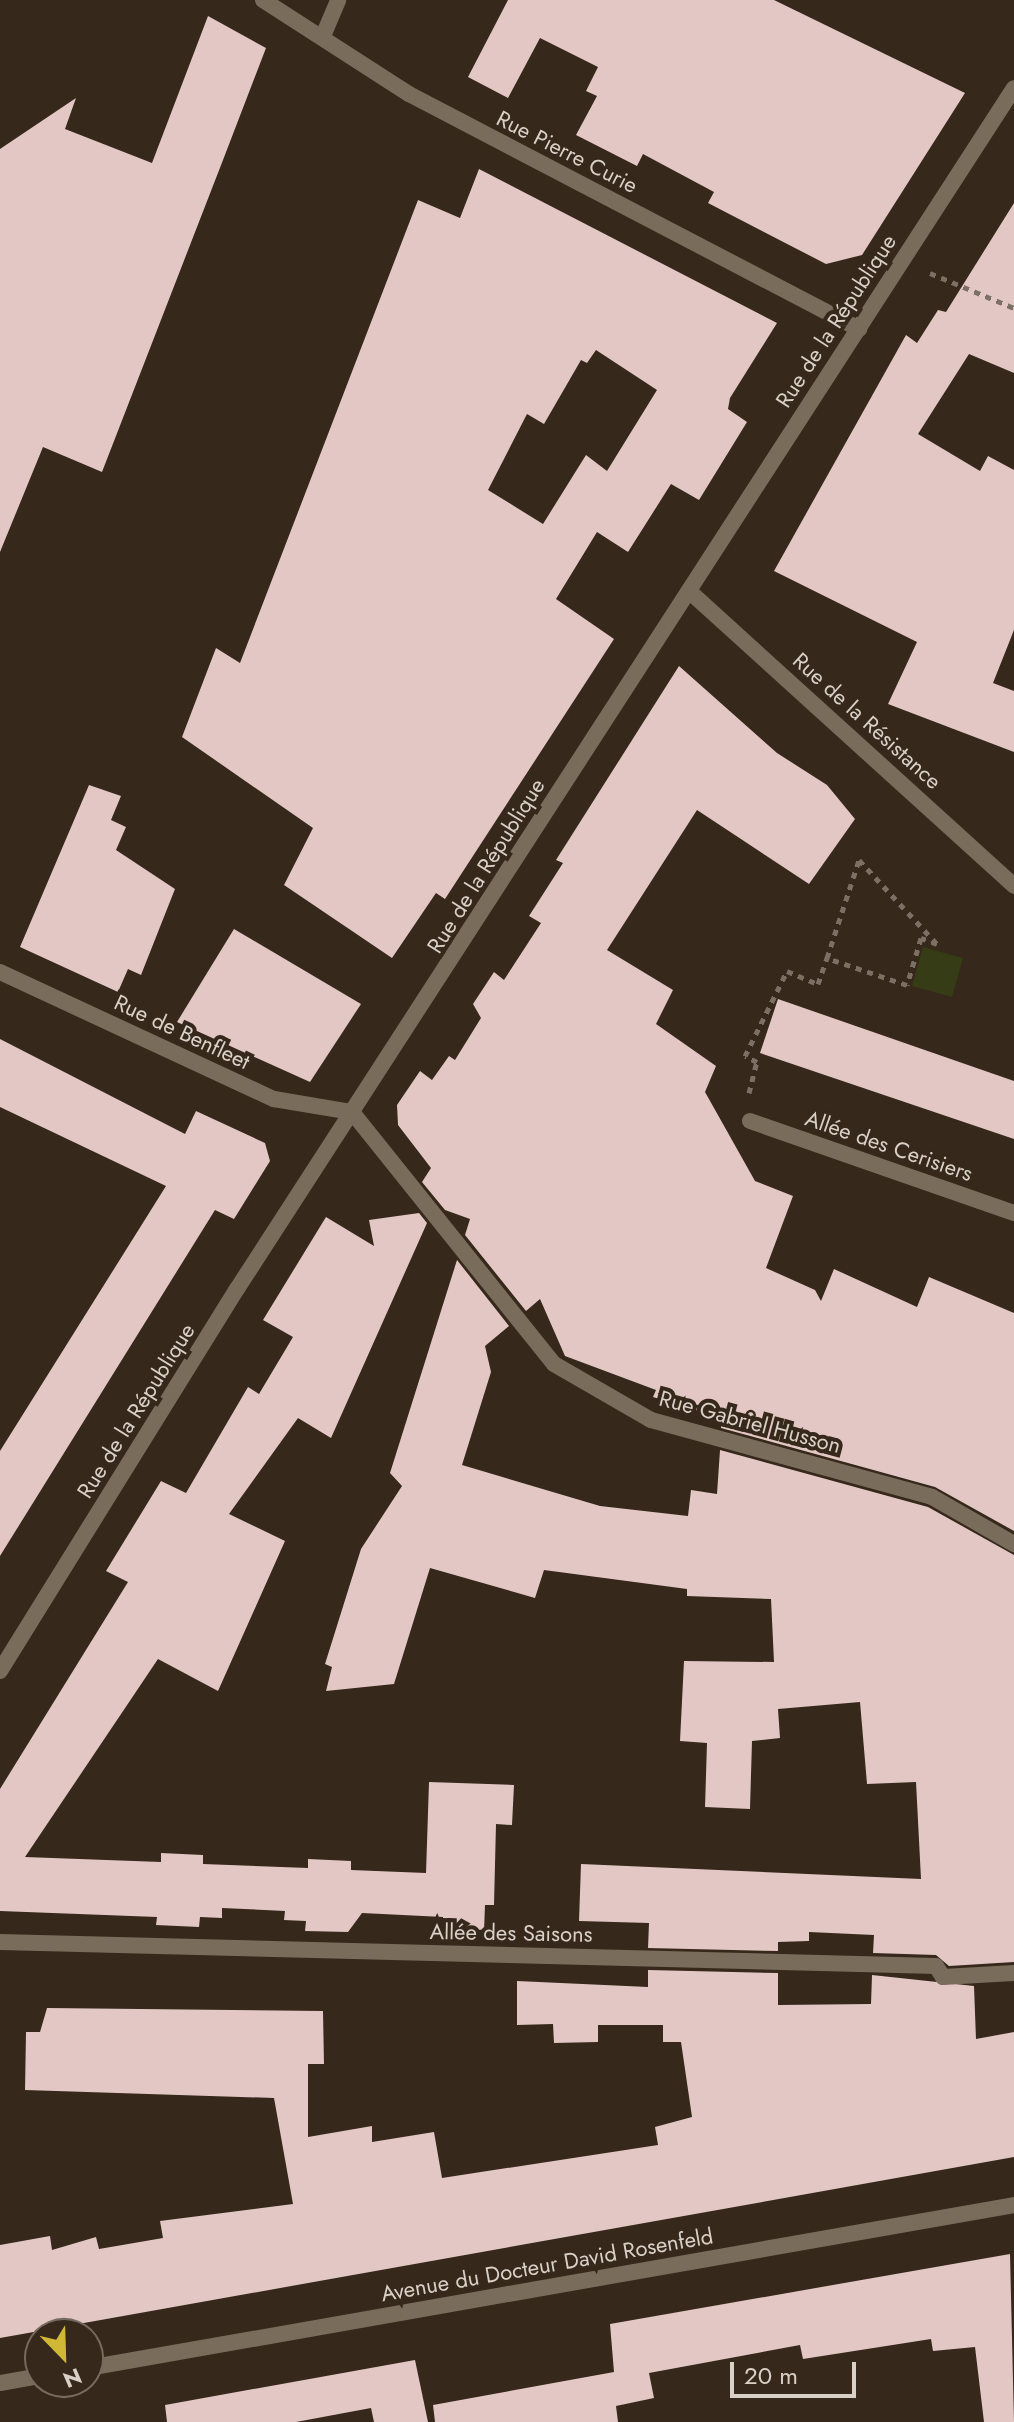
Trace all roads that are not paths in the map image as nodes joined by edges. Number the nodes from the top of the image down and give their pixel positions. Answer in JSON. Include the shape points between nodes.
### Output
{"nodes":[{"id":1,"x":263,"y":0,"type":"edge"},
{"id":2,"x":338,"y":0,"type":"edge"},
{"id":3,"x":323,"y":36,"type":"junction"},
{"id":4,"x":1014,"y":88,"type":"edge"},
{"id":5,"x":859,"y":329,"type":"junction"},
{"id":6,"x":689,"y":591,"type":"junction"},
{"id":7,"x":1014,"y":886,"type":"edge"},
{"id":8,"x":0,"y":972,"type":"edge"},
{"id":9,"x":352,"y":1112,"type":"junction"},
{"id":10,"x":750,"y":1121,"type":"road end"},
{"id":11,"x":1014,"y":1213,"type":"edge"},
{"id":12,"x":1014,"y":1544,"type":"edge"},
{"id":13,"x":0,"y":1671,"type":"edge"},
{"id":14,"x":0,"y":1942,"type":"edge"},
{"id":15,"x":1014,"y":1973,"type":"edge"},
{"id":16,"x":1014,"y":2205,"type":"edge"},
{"id":17,"x":104,"y":2365,"type":"edge"},
{"id":18,"x":24,"y":2379,"type":"edge"},
{"id":19,"x":0,"y":2383,"type":"edge"}],
"edges":[{"from":1,"to":3,"type":"street","name":"Rue Pierre Curie"},
{"from":2,"to":3,"type":"street"},
{"from":3,"to":5,"type":"street","name":"Rue Pierre Curie","via":[[409,94]]},
{"from":4,"to":5,"type":"street","name":"Rue de la République"},
{"from":5,"to":6,"type":"street","name":"Rue de la République"},
{"from":6,"to":7,"type":"street","name":"Rue de la Résistance"},
{"from":6,"to":9,"type":"street","name":"Rue de la République"},
{"from":8,"to":9,"type":"street","name":"Rue de Benfleet","via":[[274,1099]]},
{"from":9,"to":12,"type":"street","name":"Rue Gabriel Husson","via":[[554,1364],[651,1420],[932,1497]]},
{"from":9,"to":13,"type":"street","name":"Rue de la République"},
{"from":10,"to":11,"type":"street","name":"Allée des Cerisiers"},
{"from":14,"to":15,"type":"street","name":"Allée des Saisons","via":[[936,1966],[943,1977]]},
{"from":16,"to":17,"type":"street","name":"Avenue du Docteur David Rosenfeld"},
{"from":18,"to":19,"type":"street"}]}
